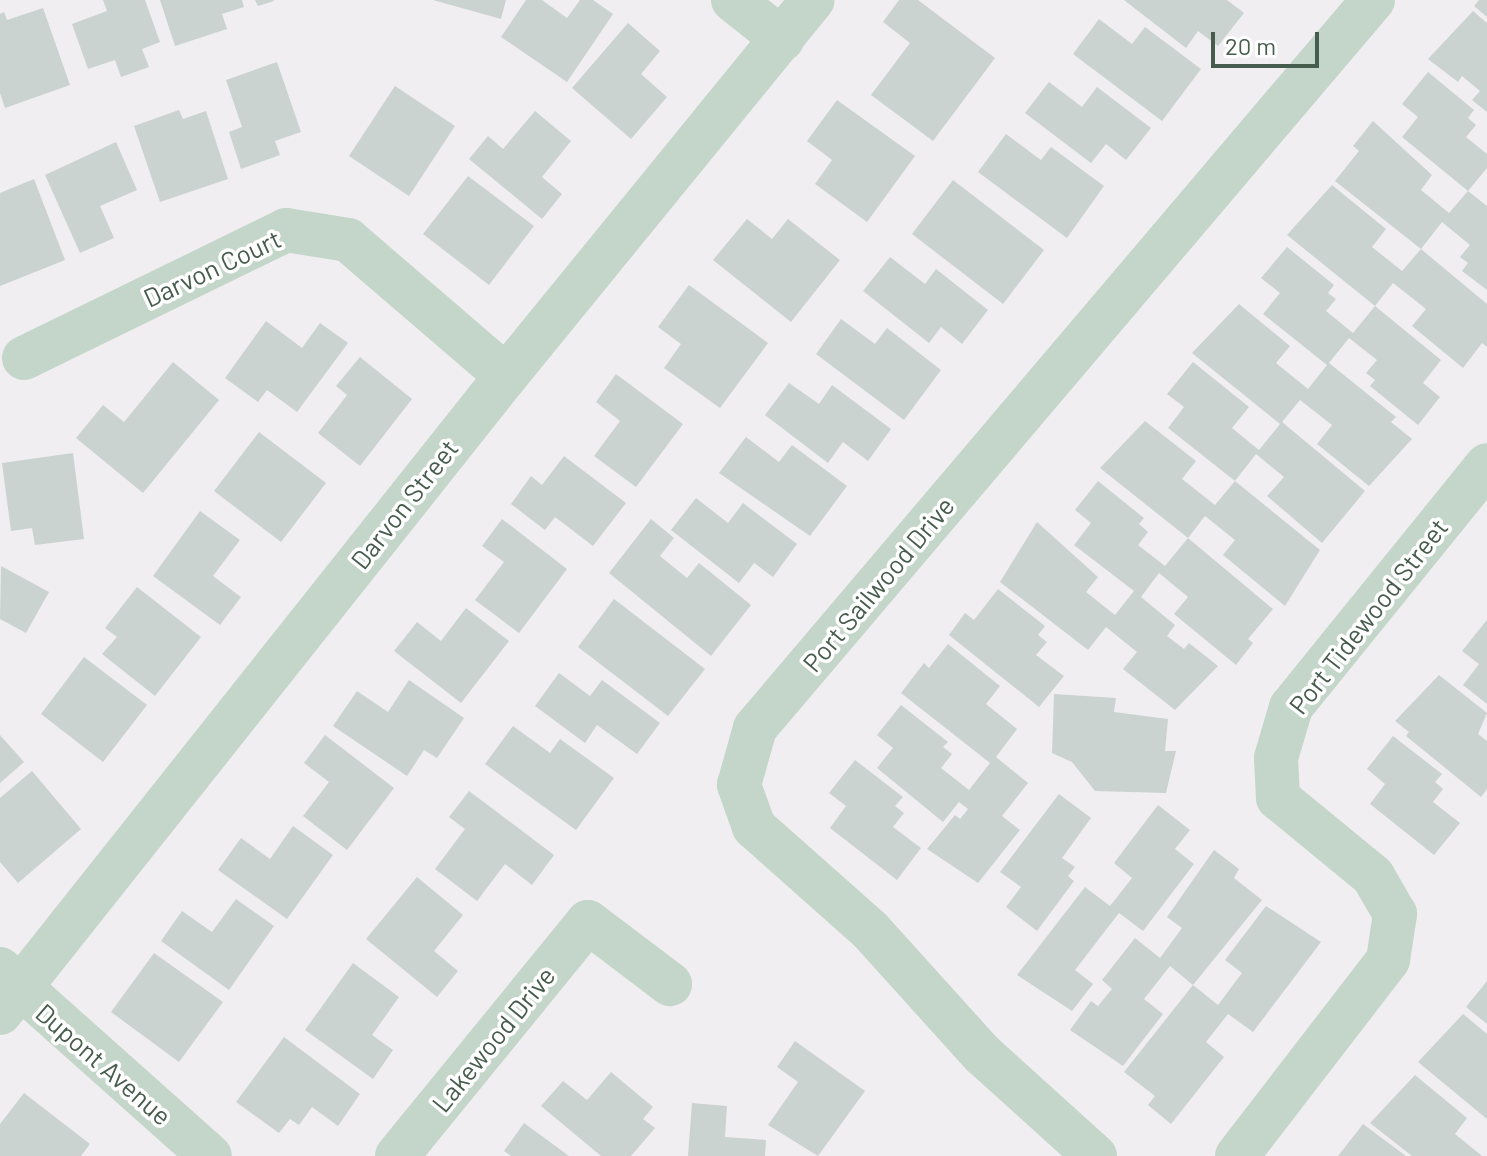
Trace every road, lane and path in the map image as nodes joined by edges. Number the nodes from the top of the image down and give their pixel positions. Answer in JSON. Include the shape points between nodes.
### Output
{"nodes":[{"id":1,"x":733,"y":0,"type":"edge"},
{"id":2,"x":813,"y":0,"type":"edge"},
{"id":3,"x":1373,"y":0,"type":"edge"},
{"id":4,"x":782,"y":39,"type":"junction"},
{"id":5,"x":24,"y":358,"type":"dead end"},
{"id":6,"x":506,"y":376,"type":"junction"},
{"id":7,"x":1487,"y":465,"type":"edge"},
{"id":8,"x":670,"y":984,"type":"dead end"},
{"id":9,"x":6,"y":991,"type":"edge"},
{"id":10,"x":210,"y":1156,"type":"edge"},
{"id":11,"x":397,"y":1156,"type":"edge"},
{"id":12,"x":1095,"y":1156,"type":"edge"},
{"id":13,"x":1237,"y":1156,"type":"edge"}],
"edges":[{"from":1,"to":4,"type":"street"},
{"from":2,"to":4,"type":"street","name":"Darvon Street"},
{"from":3,"to":12,"type":"street","name":"Port Sailwood Drive","via":[[755,728],[739,785],[754,827],[870,930],[982,1054]]},
{"from":4,"to":6,"type":"street","name":"Darvon Street"},
{"from":5,"to":6,"type":"street","name":"Darvon Court","via":[[286,230],[348,240]]},
{"from":6,"to":9,"type":"street","name":"Darvon Street"},
{"from":7,"to":13,"type":"street","name":"Port Tidewood Street","via":[[1291,707],[1276,758],[1278,798],[1373,876],[1395,914],[1388,960]]},
{"from":8,"to":11,"type":"street","name":"Lakewood Drive","via":[[588,922]]},
{"from":9,"to":10,"type":"street","name":"Dupont Avenue"}]}
